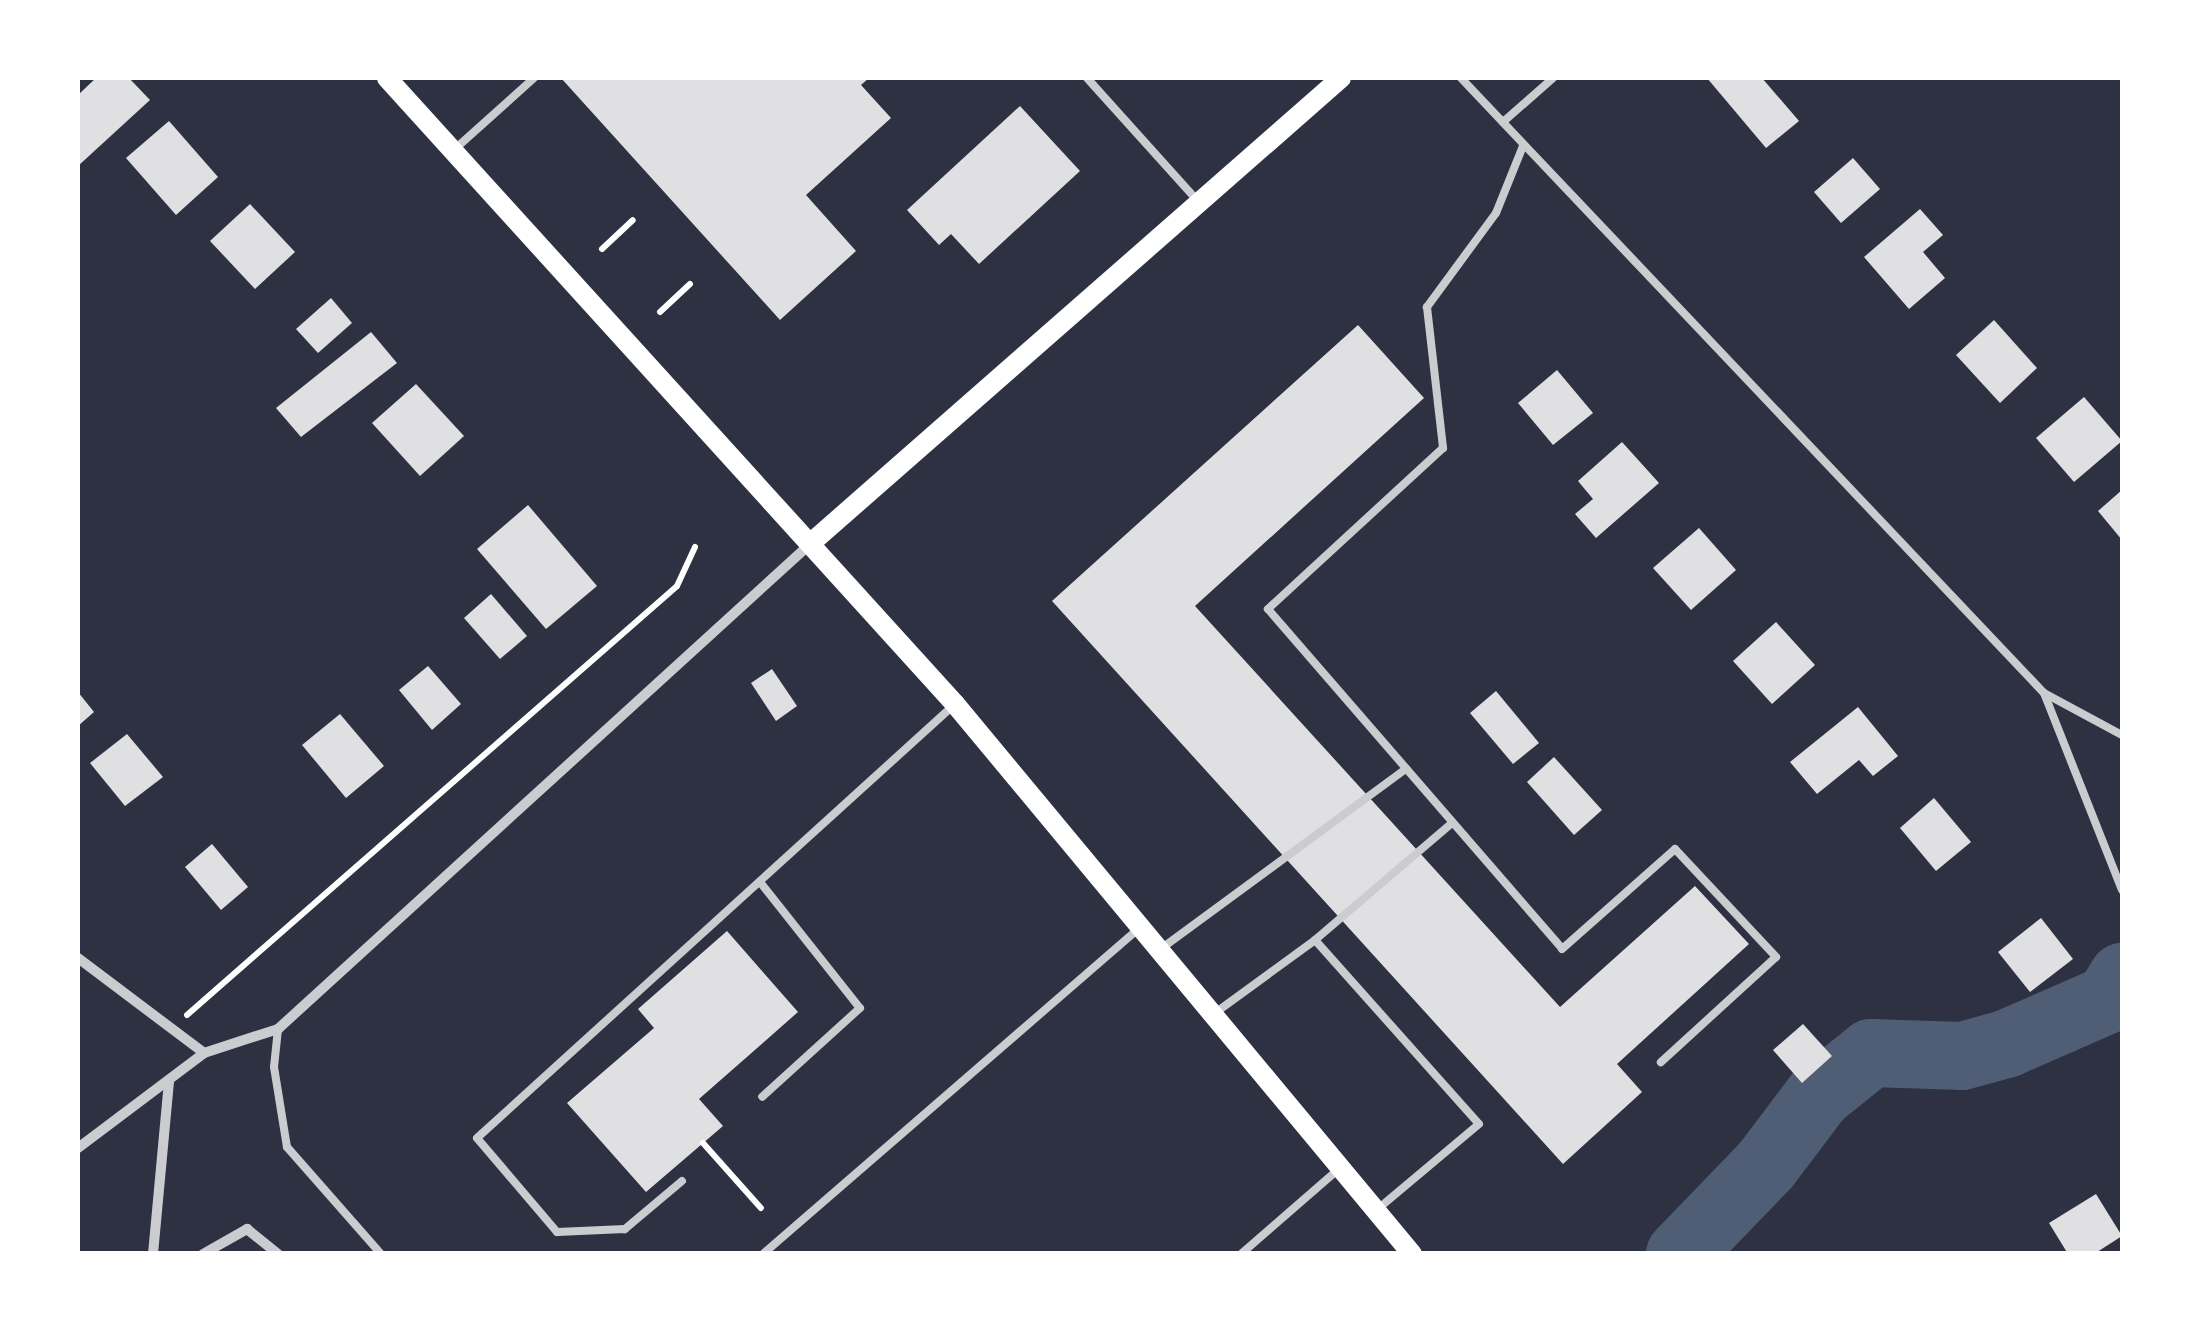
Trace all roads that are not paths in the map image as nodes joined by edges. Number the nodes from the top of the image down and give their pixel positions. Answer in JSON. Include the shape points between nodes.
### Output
{"nodes":[{"id":1,"x":387,"y":78,"type":"edge"},
{"id":2,"x":534,"y":78,"type":"edge"},
{"id":3,"x":1087,"y":78,"type":"edge"},
{"id":4,"x":1340,"y":78,"type":"edge"},
{"id":5,"x":1460,"y":78,"type":"edge"},
{"id":6,"x":1552,"y":78,"type":"edge"},
{"id":7,"x":1503,"y":122,"type":"junction"},
{"id":8,"x":1522,"y":146,"type":"junction"},
{"id":9,"x":454,"y":150,"type":"junction"},
{"id":10,"x":1200,"y":203,"type":"junction"},
{"id":11,"x":811,"y":543,"type":"junction"},
{"id":12,"x":2044,"y":693,"type":"junction"},
{"id":13,"x":955,"y":704,"type":"junction"},
{"id":14,"x":2122,"y":735,"type":"edge"},
{"id":15,"x":1406,"y":770,"type":"junction"},
{"id":16,"x":1452,"y":824,"type":"junction"},
{"id":17,"x":760,"y":882,"type":"junction"},
{"id":18,"x":2122,"y":890,"type":"edge"},
{"id":19,"x":1140,"y":928,"type":"junction"},
{"id":20,"x":1315,"y":940,"type":"junction"},
{"id":21,"x":1159,"y":951,"type":"junction"},
{"id":22,"x":78,"y":958,"type":"edge"},
{"id":23,"x":1212,"y":1016,"type":"junction"},
{"id":24,"x":278,"y":1029,"type":"junction"},
{"id":25,"x":204,"y":1053,"type":"junction"},
{"id":26,"x":1661,"y":1062,"type":"dead end"},
{"id":27,"x":169,"y":1082,"type":"junction"},
{"id":28,"x":762,"y":1097,"type":"dead end"},
{"id":29,"x":78,"y":1148,"type":"edge"},
{"id":30,"x":1340,"y":1168,"type":"junction"},
{"id":31,"x":682,"y":1180,"type":"dead end"},
{"id":32,"x":1375,"y":1211,"type":"junction"},
{"id":33,"x":153,"y":1254,"type":"edge"},
{"id":34,"x":203,"y":1254,"type":"edge"},
{"id":35,"x":278,"y":1254,"type":"edge"},
{"id":36,"x":381,"y":1254,"type":"edge"},
{"id":37,"x":763,"y":1254,"type":"edge"},
{"id":38,"x":1241,"y":1254,"type":"edge"},
{"id":39,"x":1412,"y":1254,"type":"edge"}],
"edges":[{"from":1,"to":9,"type":"main road"},
{"from":2,"to":9,"type":"lane"},
{"from":3,"to":10,"type":"lane"},
{"from":4,"to":10,"type":"main road"},
{"from":5,"to":7,"type":"lane"},
{"from":6,"to":7,"type":"lane"},
{"from":7,"to":8,"type":"lane"},
{"from":8,"to":12,"type":"lane"},
{"from":8,"to":15,"type":"lane","via":[[1496,213],[1427,308],[1443,448],[1268,609]]},
{"from":9,"to":11,"type":"main road"},
{"from":10,"to":11,"type":"main road"},
{"from":11,"to":13,"type":"main road"},
{"from":11,"to":24,"type":"street"},
{"from":12,"to":14,"type":"lane"},
{"from":12,"to":18,"type":"lane"},
{"from":13,"to":17,"type":"lane"},
{"from":13,"to":19,"type":"main road"},
{"from":15,"to":16,"type":"lane"},
{"from":15,"to":21,"type":"lane"},
{"from":16,"to":20,"type":"lane"},
{"from":16,"to":26,"type":"lane","via":[[1562,949],[1674,848],[1776,957]]},
{"from":17,"to":28,"type":"lane","via":[[860,1008]]},
{"from":17,"to":31,"type":"lane","via":[[477,1138],[556,1232],[625,1230]]},
{"from":19,"to":21,"type":"main road"},
{"from":19,"to":37,"type":"lane"},
{"from":20,"to":23,"type":"lane"},
{"from":20,"to":32,"type":"lane","via":[[1480,1124]]},
{"from":21,"to":23,"type":"main road"},
{"from":22,"to":25,"type":"street"},
{"from":23,"to":30,"type":"main road"},
{"from":24,"to":25,"type":"street"},
{"from":24,"to":36,"type":"lane","via":[[274,1067],[287,1146]]},
{"from":25,"to":27,"type":"street"},
{"from":27,"to":29,"type":"street"},
{"from":27,"to":33,"type":"street"},
{"from":30,"to":32,"type":"main road"},
{"from":30,"to":38,"type":"lane"},
{"from":32,"to":39,"type":"main road"},
{"from":34,"to":35,"type":"street","via":[[247,1229]]}]}
